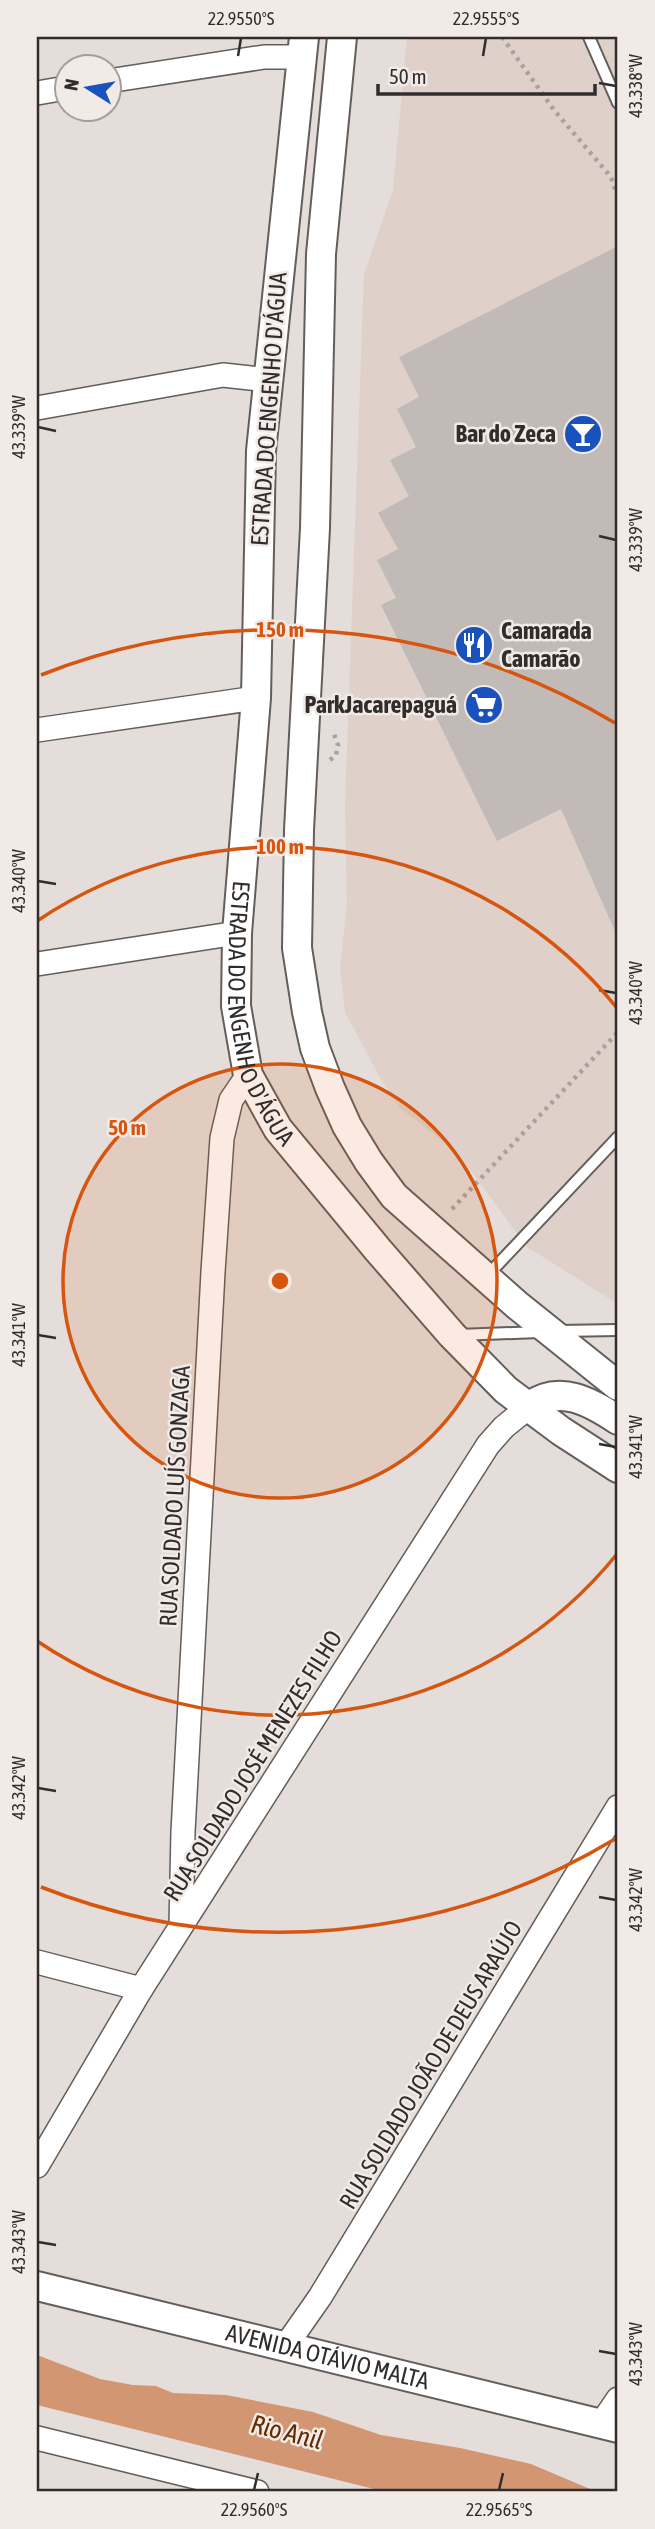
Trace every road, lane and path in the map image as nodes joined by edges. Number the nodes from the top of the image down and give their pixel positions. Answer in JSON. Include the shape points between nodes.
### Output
{"nodes":[{"id":1,"x":342,"y":37,"type":"edge"},
{"id":2,"x":502,"y":37,"type":"edge"},
{"id":3,"x":589,"y":37,"type":"edge"},
{"id":4,"x":303,"y":47,"type":"edge"},
{"id":5,"x":122,"y":79,"type":"edge"},
{"id":6,"x":618,"y":103,"type":"edge"},
{"id":7,"x":618,"y":198,"type":"edge"},
{"id":8,"x":268,"y":380,"type":"junction"},
{"id":9,"x":37,"y":408,"type":"edge"},
{"id":10,"x":256,"y":698,"type":"junction"},
{"id":11,"x":37,"y":730,"type":"edge"},
{"id":12,"x":237,"y":933,"type":"junction"},
{"id":13,"x":37,"y":964,"type":"edge"},
{"id":14,"x":618,"y":1032,"type":"edge"},
{"id":15,"x":247,"y":1075,"type":"junction"},
{"id":16,"x":618,"y":1137,"type":"edge"},
{"id":17,"x":433,"y":1231,"type":"junction"},
{"id":18,"x":486,"y":1277,"type":"junction"},
{"id":19,"x":618,"y":1330,"type":"edge"},
{"id":20,"x":551,"y":1331,"type":"junction"},
{"id":21,"x":452,"y":1335,"type":"junction"},
{"id":22,"x":618,"y":1386,"type":"edge"},
{"id":23,"x":530,"y":1406,"type":"junction"},
{"id":24,"x":618,"y":1420,"type":"edge"},
{"id":25,"x":618,"y":1468,"type":"edge"},
{"id":26,"x":618,"y":1807,"type":"edge"},
{"id":27,"x":181,"y":1927,"type":"junction"},
{"id":28,"x":37,"y":1962,"type":"edge"},
{"id":29,"x":141,"y":1989,"type":"junction"},
{"id":30,"x":37,"y":2166,"type":"edge"},
{"id":31,"x":37,"y":2286,"type":"edge"},
{"id":32,"x":285,"y":2347,"type":"junction"},
{"id":33,"x":618,"y":2399,"type":"edge"},
{"id":34,"x":610,"y":2426,"type":"edge"},
{"id":35,"x":37,"y":2438,"type":"edge"},
{"id":36,"x":257,"y":2492,"type":"edge"}],
"edges":[{"from":1,"to":17,"type":"street","name":"ESTRADA DO ENGENHO D'ÁGUA","via":[[321,254],[297,948],[315,1048],[347,1126],[394,1196]]},
{"from":2,"to":7,"type":"path","via":[[554,110],[611,177]]},
{"from":3,"to":6,"type":"lane"},
{"from":4,"to":5,"type":"street"},
{"from":4,"to":8,"type":"street","name":"ESTRADA DO ENGENHO D'ÁGUA"},
{"from":8,"to":9,"type":"street","via":[[223,375]]},
{"from":8,"to":10,"type":"street","name":"ESTRADA DO ENGENHO D'ÁGUA","via":[[261,451]]},
{"from":10,"to":11,"type":"street"},
{"from":10,"to":12,"type":"street","name":"ESTRADA DO ENGENHO D'ÁGUA"},
{"from":12,"to":13,"type":"street"},
{"from":12,"to":15,"type":"street","name":"ESTRADA DO ENGENHO D'ÁGUA","via":[[236,1006]]},
{"from":14,"to":17,"type":"path"},
{"from":15,"to":21,"type":"street","name":"ESTRADA DO ENGENHO D'ÁGUA","via":[[278,1129]]},
{"from":15,"to":27,"type":"street","name":"RUA SOLDADO LUÍS GONZAGA","via":[[231,1100],[222,1138]]},
{"from":16,"to":18,"type":"lane"},
{"from":17,"to":18,"type":"street","name":"ESTRADA DO ENGENHO D'ÁGUA"},
{"from":18,"to":20,"type":"street","name":"ESTRADA DO ENGENHO D'ÁGUA"},
{"from":19,"to":20,"type":"lane"},
{"from":20,"to":21,"type":"lane"},
{"from":20,"to":22,"type":"street","name":"ESTRADA DO ENGENHO D'ÁGUA"},
{"from":21,"to":23,"type":"street","name":"ESTRADA DO ENGENHO D'ÁGUA","via":[[506,1391]]},
{"from":23,"to":24,"type":"street","via":[[556,1395],[570,1396],[594,1404]]},
{"from":23,"to":25,"type":"street","name":"ESTRADA DO ENGENHO D'ÁGUA"},
{"from":23,"to":27,"type":"street","name":"RUA SOLDADO JOSÉ MENEZES FILHO","via":[[488,1445]]},
{"from":26,"to":32,"type":"street","name":"RUA SOLDADO JOÃO DE DEUS ARAÚJO","via":[[320,2297]]},
{"from":27,"to":29,"type":"street","name":"RUA SOLDADO JOSÉ MENEZES FILHO"},
{"from":28,"to":29,"type":"street"},
{"from":29,"to":30,"type":"street","name":"RUA SOLDADO JOSÉ MENEZES FILHO"},
{"from":31,"to":32,"type":"street","name":"AVENIDA OTÁVIO MALTA"},
{"from":32,"to":34,"type":"street","name":"AVENIDA OTÁVIO MALTA"},
{"from":33,"to":34,"type":"street"},
{"from":35,"to":36,"type":"street"}]}
